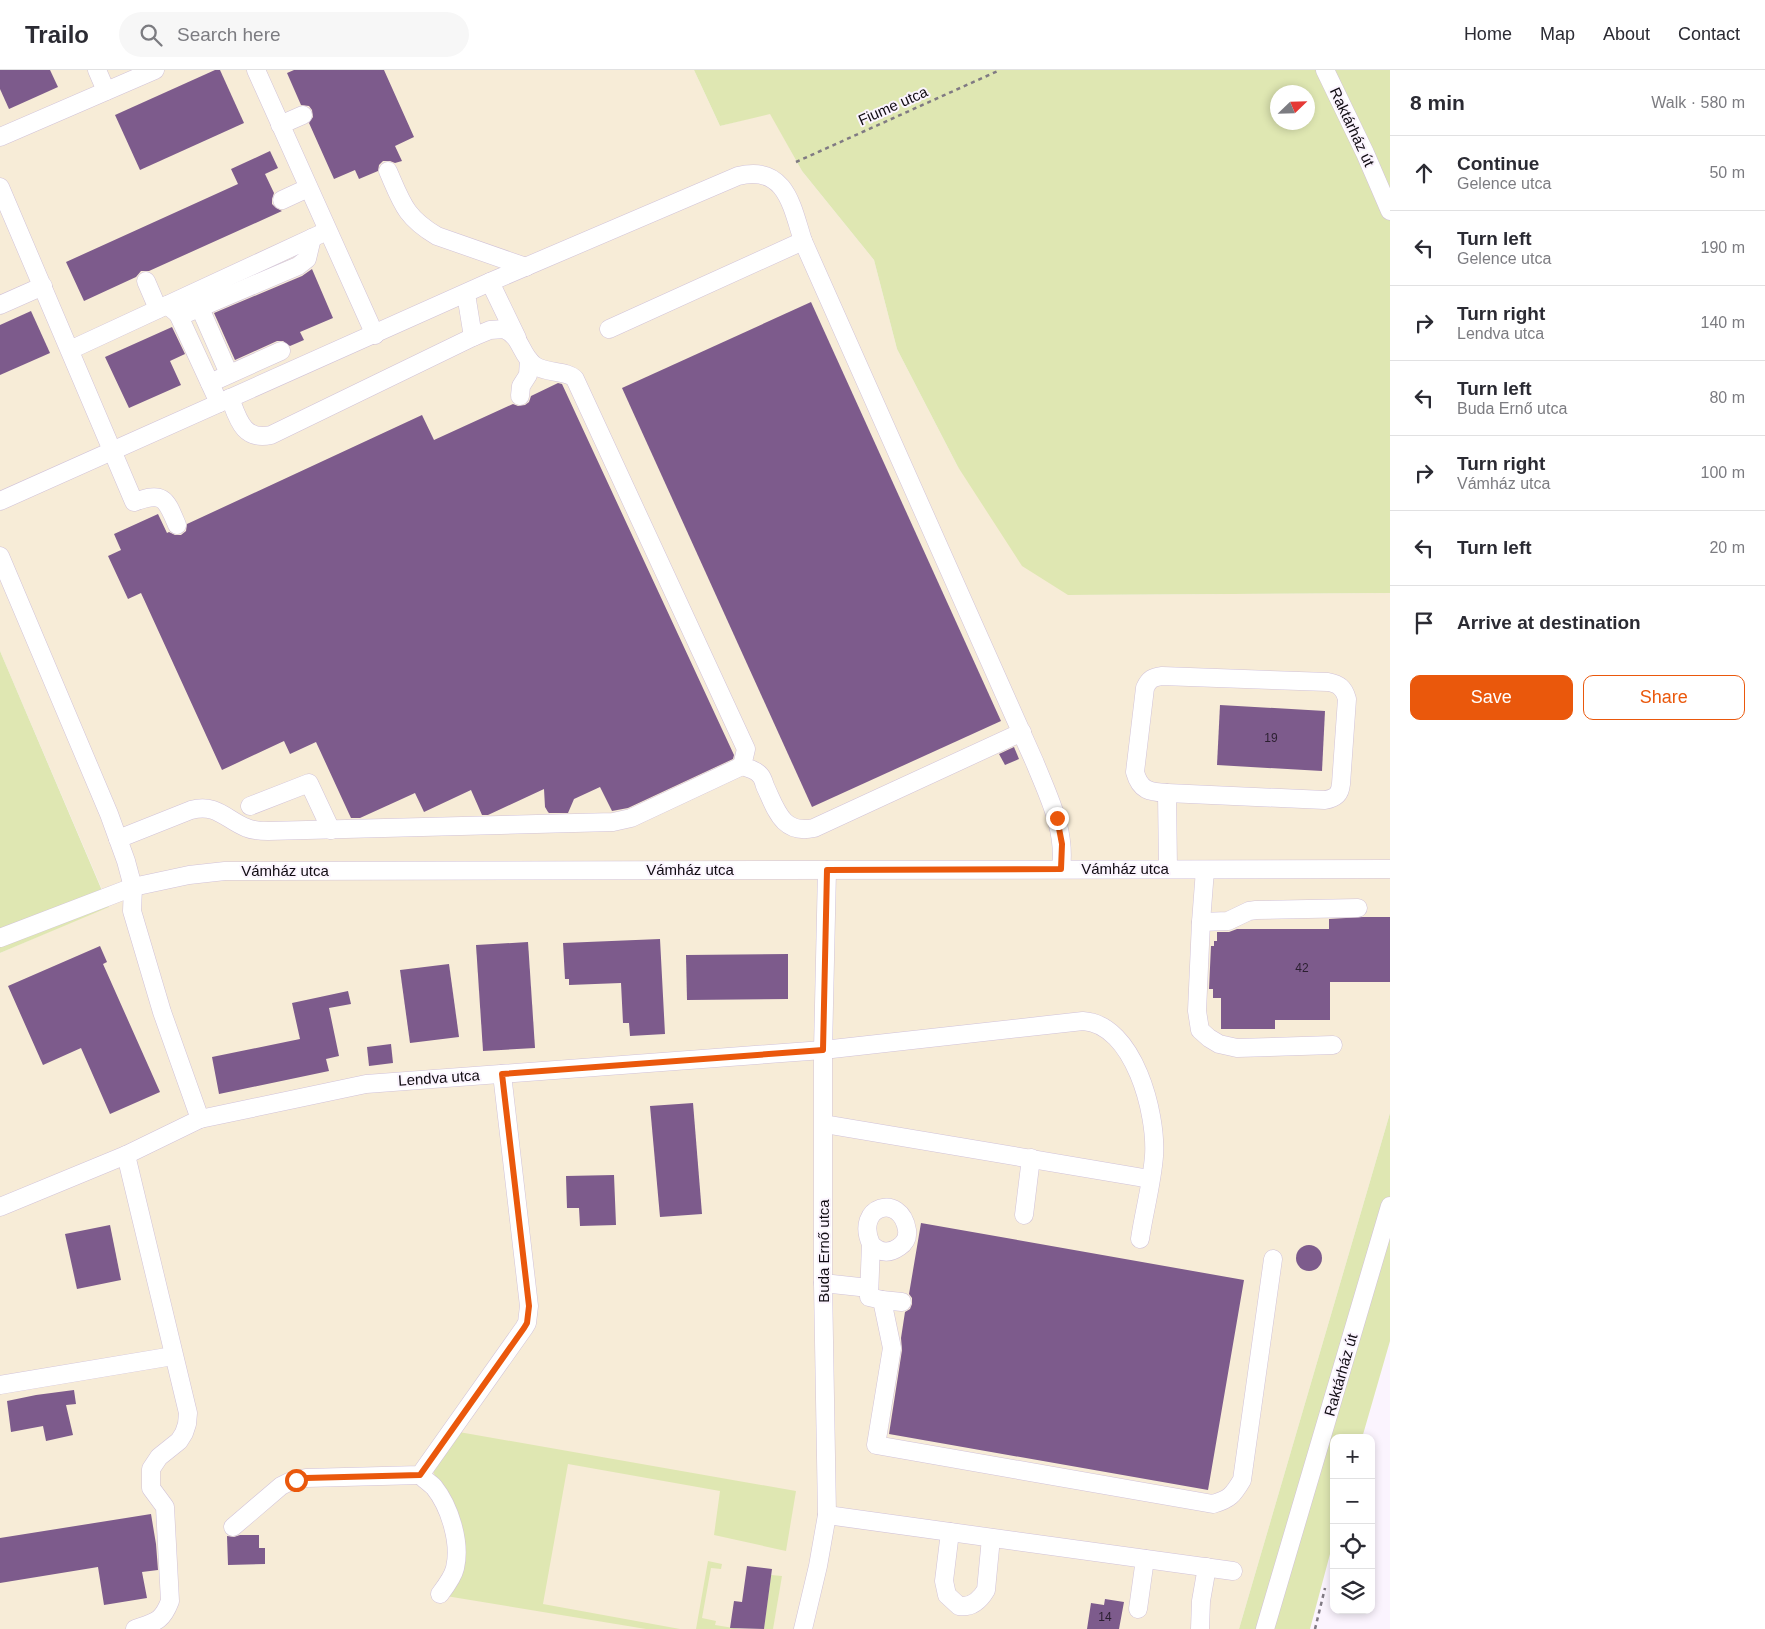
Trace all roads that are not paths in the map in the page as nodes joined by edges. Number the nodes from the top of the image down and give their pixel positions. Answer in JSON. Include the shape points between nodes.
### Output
{"nodes":[{"id":1,"x":97,"y":70,"type":"edge"},
{"id":2,"x":155,"y":70,"type":"edge"},
{"id":3,"x":1326,"y":70,"type":"edge"},
{"id":4,"x":263,"y":72,"type":"edge"},
{"id":5,"x":106,"y":91,"type":"junction"},
{"id":6,"x":303,"y":115,"type":"dead end"},
{"id":7,"x":280,"y":125,"type":"junction"},
{"id":8,"x":0,"y":137,"type":"edge"},
{"id":9,"x":388,"y":171,"type":"dead end"},
{"id":10,"x":0,"y":187,"type":"edge"},
{"id":11,"x":308,"y":188,"type":"junction"},
{"id":12,"x":282,"y":200,"type":"dead end"},
{"id":13,"x":1390,"y":211,"type":"edge"},
{"id":14,"x":320,"y":234,"type":"junction"},
{"id":15,"x":803,"y":241,"type":"junction"},
{"id":16,"x":526,"y":267,"type":"junction"},
{"id":17,"x":146,"y":280,"type":"dead end"},
{"id":18,"x":490,"y":282,"type":"junction"},
{"id":19,"x":42,"y":286,"type":"junction"},
{"id":20,"x":466,"y":294,"type":"junction"},
{"id":21,"x":0,"y":305,"type":"edge"},
{"id":22,"x":200,"y":308,"type":"junction"},
{"id":23,"x":168,"y":309,"type":"junction"},
{"id":24,"x":609,"y":329,"type":"dead end"},
{"id":25,"x":375,"y":335,"type":"junction"},
{"id":26,"x":473,"y":337,"type":"junction"},
{"id":27,"x":517,"y":338,"type":"junction"},
{"id":28,"x":70,"y":350,"type":"junction"},
{"id":29,"x":281,"y":351,"type":"dead end"},
{"id":30,"x":529,"y":360,"type":"junction"},
{"id":31,"x":229,"y":374,"type":"junction"},
{"id":32,"x":210,"y":382,"type":"junction"},
{"id":33,"x":520,"y":396,"type":"dead end"},
{"id":34,"x":225,"y":401,"type":"junction"},
{"id":35,"x":113,"y":450,"type":"junction"},
{"id":36,"x":0,"y":501,"type":"edge"},
{"id":37,"x":177,"y":525,"type":"dead end"},
{"id":38,"x":0,"y":556,"type":"edge"},
{"id":39,"x":1022,"y":732,"type":"junction"},
{"id":40,"x":742,"y":766,"type":"junction"},
{"id":41,"x":1166,"y":793,"type":"junction"},
{"id":42,"x":250,"y":806,"type":"dead end"},
{"id":43,"x":331,"y":830,"type":"junction"},
{"id":44,"x":118,"y":839,"type":"junction"},
{"id":45,"x":1061,"y":869,"type":"junction"},
{"id":46,"x":1168,"y":869,"type":"junction"},
{"id":47,"x":1390,"y":869,"type":"edge"},
{"id":48,"x":827,"y":870,"type":"junction"},
{"id":49,"x":1204,"y":870,"type":"junction"},
{"id":50,"x":133,"y":887,"type":"junction"},
{"id":51,"x":1358,"y":908,"type":"dead end"},
{"id":52,"x":1201,"y":922,"type":"junction"},
{"id":53,"x":0,"y":938,"type":"edge"},
{"id":54,"x":1333,"y":1045,"type":"dead end"},
{"id":55,"x":823,"y":1050,"type":"junction"},
{"id":56,"x":502,"y":1074,"type":"junction"},
{"id":57,"x":200,"y":1118,"type":"junction"},
{"id":58,"x":824,"y":1124,"type":"junction"},
{"id":59,"x":126,"y":1155,"type":"junction"},
{"id":60,"x":1031,"y":1158,"type":"junction"},
{"id":61,"x":1144,"y":1178,"type":"dead end"},
{"id":62,"x":1390,"y":1206,"type":"edge"},
{"id":63,"x":0,"y":1207,"type":"edge"},
{"id":64,"x":1024,"y":1215,"type":"dead end"},
{"id":65,"x":1140,"y":1239,"type":"dead end"},
{"id":66,"x":872,"y":1244,"type":"dead end"},
{"id":67,"x":1273,"y":1259,"type":"dead end"},
{"id":68,"x":823,"y":1283,"type":"junction"},
{"id":69,"x":869,"y":1288,"type":"junction"},
{"id":70,"x":882,"y":1300,"type":"junction"},
{"id":71,"x":902,"y":1302,"type":"dead end"},
{"id":72,"x":173,"y":1356,"type":"junction"},
{"id":73,"x":0,"y":1385,"type":"edge"},
{"id":74,"x":420,"y":1475,"type":"junction"},
{"id":75,"x":827,"y":1515,"type":"junction"},
{"id":76,"x":233,"y":1527,"type":"dead end"},
{"id":77,"x":950,"y":1532,"type":"junction"},
{"id":78,"x":991,"y":1538,"type":"junction"},
{"id":79,"x":1145,"y":1559,"type":"junction"},
{"id":80,"x":1207,"y":1567,"type":"junction"},
{"id":81,"x":1233,"y":1571,"type":"dead end"},
{"id":82,"x":440,"y":1594,"type":"dead end"},
{"id":83,"x":1138,"y":1609,"type":"dead end"},
{"id":84,"x":135,"y":1629,"type":"edge"},
{"id":85,"x":803,"y":1629,"type":"edge"},
{"id":86,"x":1200,"y":1629,"type":"edge"},
{"id":87,"x":1265,"y":1629,"type":"edge"}],
"edges":[{"from":1,"to":5,"type":"street"},
{"from":2,"to":5,"type":"street"},
{"from":3,"to":13,"type":"street","name":"Raktárház út"},
{"from":4,"to":7,"type":"street"},
{"from":5,"to":8,"type":"street"},
{"from":6,"to":7,"type":"street"},
{"from":7,"to":11,"type":"street"},
{"from":9,"to":16,"type":"street","via":[[404,206],[424,228],[437,236]]},
{"from":10,"to":19,"type":"street"},
{"from":11,"to":12,"type":"street"},
{"from":11,"to":14,"type":"street"},
{"from":14,"to":22,"type":"street","via":[[303,263]]},
{"from":14,"to":23,"type":"street"},
{"from":14,"to":25,"type":"street"},
{"from":15,"to":16,"type":"street","via":[[786,192],[780,184],[755,173],[738,176]]},
{"from":15,"to":24,"type":"street"},
{"from":15,"to":39,"type":"street"},
{"from":16,"to":18,"type":"street"},
{"from":17,"to":23,"type":"street"},
{"from":18,"to":20,"type":"street"},
{"from":18,"to":27,"type":"street"},
{"from":19,"to":21,"type":"street"},
{"from":19,"to":28,"type":"street"},
{"from":20,"to":25,"type":"street"},
{"from":20,"to":26,"type":"street"},
{"from":22,"to":23,"type":"street","via":[[185,314]]},
{"from":22,"to":31,"type":"street"},
{"from":23,"to":28,"type":"street"},
{"from":23,"to":32,"type":"street"},
{"from":25,"to":34,"type":"street"},
{"from":26,"to":27,"type":"street","via":[[490,330],[504,329]]},
{"from":26,"to":34,"type":"street","via":[[271,435],[260,436],[245,430]]},
{"from":27,"to":30,"type":"street"},
{"from":28,"to":35,"type":"street"},
{"from":29,"to":31,"type":"street"},
{"from":30,"to":33,"type":"street","via":[[528,375],[520,386]]},
{"from":30,"to":40,"type":"street","via":[[543,370],[572,375],[575,379],[746,749]]},
{"from":31,"to":32,"type":"street"},
{"from":32,"to":34,"type":"street"},
{"from":34,"to":35,"type":"street"},
{"from":35,"to":36,"type":"street"},
{"from":35,"to":37,"type":"street","via":[[134,502],[158,497],[168,504]]},
{"from":38,"to":44,"type":"street"},
{"from":39,"to":40,"type":"street","via":[[805,830],[795,829],[784,821],[760,775]]},
{"from":39,"to":45,"type":"street","via":[[1060,829]]},
{"from":40,"to":43,"type":"street","via":[[623,820]]},
{"from":41,"to":41,"type":"street","via":[[1144,789],[1135,772],[1144,688],[1148,680],[1154,677],[1328,682],[1341,686],[1345,692],[1341,784],[1338,795],[1332,799]]},
{"from":41,"to":46,"type":"street"},
{"from":42,"to":43,"type":"street","via":[[308,783]]},
{"from":43,"to":44,"type":"street","via":[[255,830],[221,813],[202,808]]},
{"from":44,"to":50,"type":"street"},
{"from":45,"to":46,"type":"street","name":"Vámház utca"},
{"from":45,"to":48,"type":"street","name":"Vámház utca"},
{"from":46,"to":49,"type":"street","name":"Vámház utca"},
{"from":47,"to":49,"type":"street","name":"Vámház utca"},
{"from":48,"to":50,"type":"street","name":"Vámház utca","via":[[225,871]]},
{"from":48,"to":55,"type":"street","name":"Buda Ernő utca"},
{"from":49,"to":52,"type":"street"},
{"from":50,"to":53,"type":"street","name":"Vámház utca"},
{"from":50,"to":57,"type":"street","via":[[132,911],[162,1012]]},
{"from":51,"to":52,"type":"street","via":[[1256,910],[1228,922]]},
{"from":52,"to":54,"type":"street","via":[[1197,1004],[1200,1030],[1220,1044],[1237,1048]]},
{"from":55,"to":56,"type":"street","name":"Lendva utca"},
{"from":55,"to":58,"type":"street","name":"Buda Ernő utca"},
{"from":55,"to":65,"type":"street","name":"Lendva utca","via":[[1083,1021],[1098,1024],[1120,1041],[1141,1081],[1150,1113],[1154,1156]]},
{"from":56,"to":57,"type":"street","name":"Lendva utca","via":[[366,1084]]},
{"from":56,"to":74,"type":"street","via":[[529,1314],[524,1328]]},
{"from":57,"to":59,"type":"street","name":"Lendva utca"},
{"from":58,"to":60,"type":"street"},
{"from":58,"to":68,"type":"street","name":"Buda Ernő utca"},
{"from":59,"to":63,"type":"street","name":"Lendva utca"},
{"from":59,"to":72,"type":"street"},
{"from":60,"to":61,"type":"street"},
{"from":60,"to":64,"type":"street"},
{"from":62,"to":87,"type":"street","name":"Raktárház út"},
{"from":66,"to":69,"type":"street"},
{"from":67,"to":70,"type":"street","via":[[1242,1480],[1228,1499],[1213,1504],[876,1445],[892,1348]]},
{"from":68,"to":69,"type":"street"},
{"from":68,"to":75,"type":"street","name":"Buda Ernő utca"},
{"from":69,"to":70,"type":"street","via":[[869,1297]]},
{"from":70,"to":71,"type":"street"},
{"from":72,"to":73,"type":"street"},
{"from":72,"to":84,"type":"street","via":[[188,1413],[187,1424],[179,1441],[159,1457],[151,1469],[151,1488],[165,1507],[170,1601],[166,1614],[160,1619]]},
{"from":74,"to":76,"type":"street","via":[[306,1478],[289,1482]]},
{"from":74,"to":82,"type":"street","via":[[433,1486],[447,1511],[456,1545],[455,1569]]},
{"from":75,"to":77,"type":"street"},
{"from":75,"to":85,"type":"street","name":"Buda Ernő utca"},
{"from":77,"to":78,"type":"street"},
{"from":77,"to":78,"type":"street","via":[[944,1581],[947,1595],[959,1606],[971,1605],[986,1590]]},
{"from":78,"to":79,"type":"street"},
{"from":79,"to":80,"type":"street"},
{"from":79,"to":83,"type":"street"},
{"from":80,"to":81,"type":"street"},
{"from":80,"to":86,"type":"street"}]}
